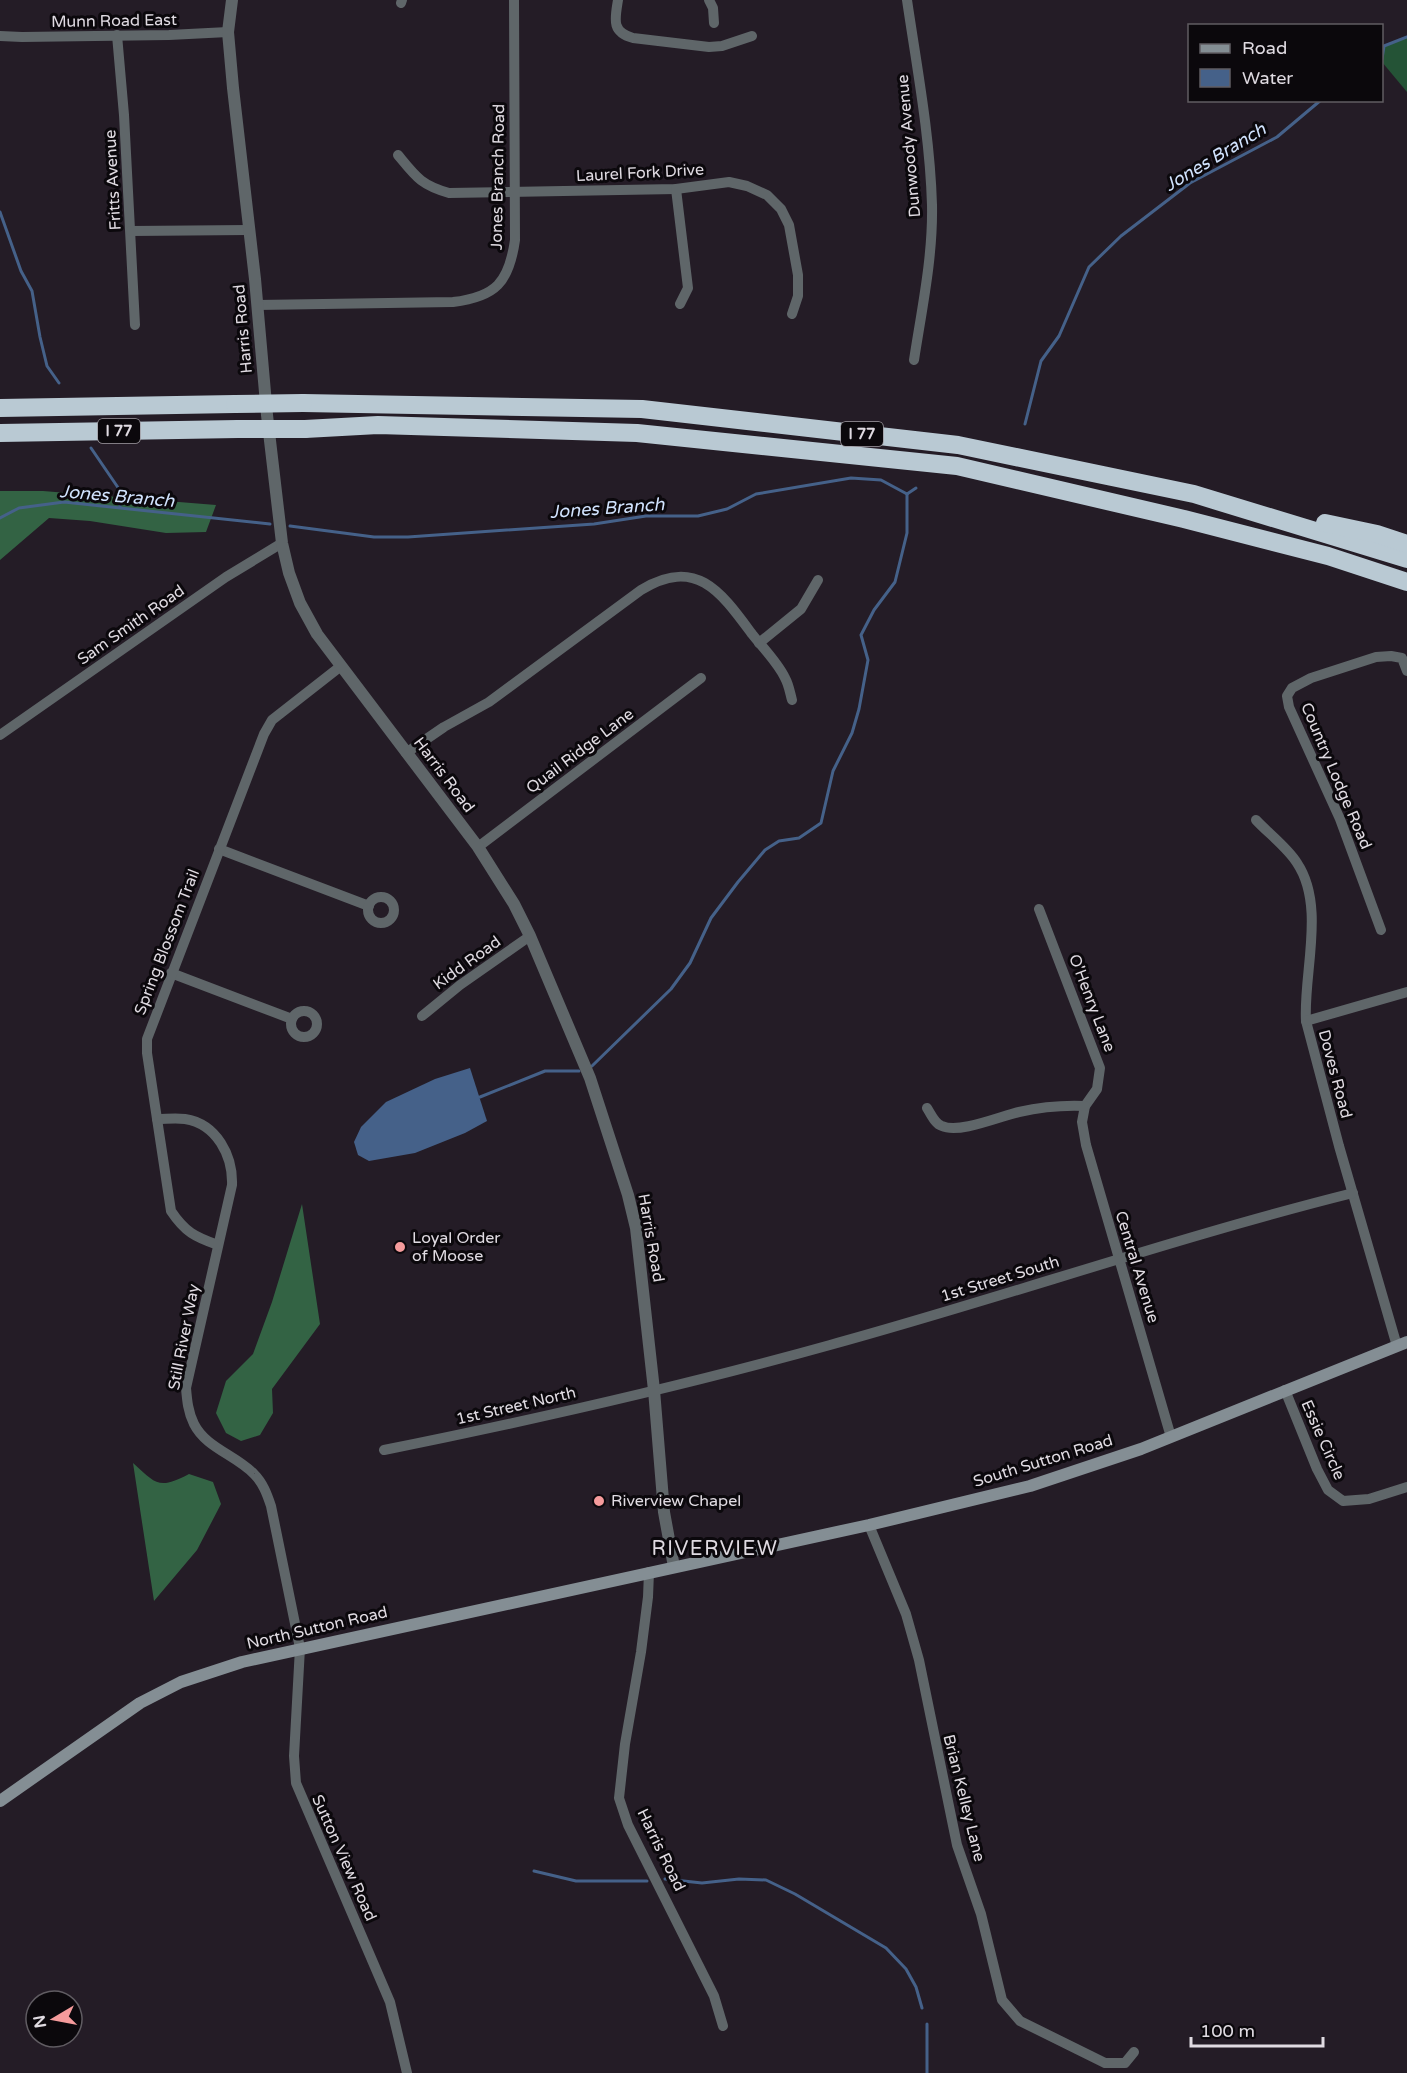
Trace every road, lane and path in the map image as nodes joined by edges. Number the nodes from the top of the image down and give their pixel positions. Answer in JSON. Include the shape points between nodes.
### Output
{"nodes":[{"id":1,"x":232,"y":0,"type":"edge"},
{"id":2,"x":514,"y":0,"type":"edge"},
{"id":3,"x":618,"y":0,"type":"edge"},
{"id":4,"x":709,"y":0,"type":"edge"},
{"id":5,"x":907,"y":0,"type":"edge"},
{"id":6,"x":714,"y":23,"type":"dead end"},
{"id":7,"x":228,"y":32,"type":"junction"},
{"id":8,"x":117,"y":35,"type":"junction"},
{"id":9,"x":0,"y":36,"type":"edge"},
{"id":10,"x":752,"y":36,"type":"dead end"},
{"id":11,"x":398,"y":155,"type":"dead end"},
{"id":12,"x":676,"y":189,"type":"junction"},
{"id":13,"x":515,"y":193,"type":"junction"},
{"id":14,"x":248,"y":230,"type":"junction"},
{"id":15,"x":131,"y":231,"type":"junction"},
{"id":16,"x":257,"y":304,"type":"junction"},
{"id":17,"x":680,"y":304,"type":"dead end"},
{"id":18,"x":792,"y":314,"type":"dead end"},
{"id":19,"x":135,"y":325,"type":"dead end"},
{"id":20,"x":914,"y":360,"type":"dead end"},
{"id":21,"x":0,"y":408,"type":"edge"},
{"id":22,"x":0,"y":434,"type":"edge"},
{"id":23,"x":1194,"y":494,"type":"junction"},
{"id":24,"x":282,"y":543,"type":"junction"},
{"id":25,"x":1407,"y":544,"type":"edge"},
{"id":26,"x":1328,"y":556,"type":"junction"},
{"id":27,"x":1407,"y":559,"type":"edge"},
{"id":28,"x":818,"y":580,"type":"dead end"},
{"id":29,"x":1407,"y":582,"type":"edge"},
{"id":30,"x":1407,"y":592,"type":"edge"},
{"id":31,"x":759,"y":643,"type":"junction"},
{"id":32,"x":341,"y":666,"type":"junction"},
{"id":33,"x":1407,"y":671,"type":"edge"},
{"id":34,"x":701,"y":678,"type":"dead end"},
{"id":35,"x":792,"y":700,"type":"dead end"},
{"id":36,"x":0,"y":735,"type":"edge"},
{"id":37,"x":406,"y":753,"type":"junction"},
{"id":38,"x":1256,"y":820,"type":"dead end"},
{"id":39,"x":478,"y":847,"type":"junction"},
{"id":40,"x":219,"y":849,"type":"junction"},
{"id":41,"x":369,"y":906,"type":"dead end"},
{"id":42,"x":1039,"y":909,"type":"dead end"},
{"id":43,"x":1381,"y":930,"type":"dead end"},
{"id":44,"x":530,"y":936,"type":"junction"},
{"id":45,"x":171,"y":973,"type":"junction"},
{"id":46,"x":1407,"y":992,"type":"edge"},
{"id":47,"x":422,"y":1016,"type":"dead end"},
{"id":48,"x":292,"y":1019,"type":"dead end"},
{"id":49,"x":1306,"y":1021,"type":"junction"},
{"id":50,"x":1084,"y":1106,"type":"junction"},
{"id":51,"x":927,"y":1108,"type":"dead end"},
{"id":52,"x":157,"y":1119,"type":"junction"},
{"id":53,"x":1353,"y":1193,"type":"junction"},
{"id":54,"x":218,"y":1245,"type":"junction"},
{"id":55,"x":1119,"y":1259,"type":"junction"},
{"id":56,"x":1402,"y":1344,"type":"edge"},
{"id":57,"x":654,"y":1390,"type":"junction"},
{"id":58,"x":1285,"y":1390,"type":"junction"},
{"id":59,"x":1171,"y":1437,"type":"junction"},
{"id":60,"x":384,"y":1450,"type":"dead end"},
{"id":61,"x":1407,"y":1487,"type":"edge"},
{"id":62,"x":868,"y":1525,"type":"junction"},
{"id":63,"x":674,"y":1567,"type":"junction"},
{"id":64,"x":649,"y":1572,"type":"junction"},
{"id":65,"x":300,"y":1648,"type":"junction"},
{"id":66,"x":0,"y":1801,"type":"edge"},
{"id":67,"x":723,"y":2026,"type":"dead end"},
{"id":68,"x":1134,"y":2052,"type":"dead end"},
{"id":69,"x":407,"y":2073,"type":"edge"}],
"edges":[{"from":1,"to":7,"type":"street","name":"Harris Road"},
{"from":2,"to":13,"type":"street","name":"Jones Branch Road"},
{"from":3,"to":10,"type":"street","via":[[617,29],[633,38],[709,47]]},
{"from":4,"to":6,"type":"street"},
{"from":5,"to":20,"type":"street","name":"Dunwoody Avenue","via":[[932,205],[930,258]]},
{"from":7,"to":8,"type":"street","name":"Munn Road East"},
{"from":7,"to":14,"type":"street","name":"Harris Road"},
{"from":8,"to":9,"type":"street","name":"Munn Road East"},
{"from":8,"to":15,"type":"street","name":"Fritts Avenue"},
{"from":11,"to":13,"type":"street","name":"Laurel Fork Drive","via":[[430,188],[449,193]]},
{"from":12,"to":13,"type":"street","name":"Laurel Fork Drive"},
{"from":12,"to":17,"type":"street","via":[[688,288]]},
{"from":12,"to":18,"type":"street","name":"Laurel Fork Drive","via":[[729,182],[767,195],[781,208],[789,225],[798,275],[798,296]]},
{"from":13,"to":16,"type":"street","name":"Jones Branch Road","via":[[513,257],[499,285],[486,294],[453,302]]},
{"from":14,"to":15,"type":"street"},
{"from":14,"to":16,"type":"street","name":"Harris Road"},
{"from":15,"to":19,"type":"street","name":"Fritts Avenue"},
{"from":16,"to":24,"type":"street","name":"Harris Road"},
{"from":21,"to":23,"type":"highway","number":"I 77","bridge":true,"via":[[303,403],[642,408],[958,445]]},
{"from":22,"to":26,"type":"highway","number":"I 77","bridge":true,"via":[[378,425],[637,433],[957,466]]},
{"from":23,"to":25,"type":"highway"},
{"from":23,"to":27,"type":"highway","number":"I 77"},
{"from":24,"to":32,"type":"street","name":"Harris Road","via":[[300,603]]},
{"from":24,"to":36,"type":"street","name":"Sam Smith Road","via":[[226,577]]},
{"from":26,"to":29,"type":"highway","number":"I 77"},
{"from":26,"to":30,"type":"highway"},
{"from":28,"to":31,"type":"street","via":[[801,609]]},
{"from":31,"to":35,"type":"street","via":[[785,678]]},
{"from":31,"to":37,"type":"street","via":[[711,585],[675,576],[656,581],[489,702]]},
{"from":32,"to":37,"type":"street","name":"Harris Road"},
{"from":32,"to":40,"type":"street","name":"Spring Blossom Trail","via":[[272,720]]},
{"from":33,"to":43,"type":"street","name":"Country Lodge Road","via":[[1402,658],[1376,657],[1311,678],[1292,688],[1287,696],[1288,707],[1340,819]]},
{"from":34,"to":39,"type":"street","name":"Quail Ridge Lane"},
{"from":37,"to":39,"type":"street","name":"Harris Road"},
{"from":38,"to":49,"type":"street","name":"Doves Road","via":[[1297,863],[1308,886],[1312,924]]},
{"from":39,"to":44,"type":"street","name":"Harris Road"},
{"from":40,"to":41,"type":"street"},
{"from":40,"to":45,"type":"street","name":"Spring Blossom Trail"},
{"from":42,"to":50,"type":"street","name":"O'Henry Lane","via":[[1100,1068],[1097,1089]]},
{"from":44,"to":47,"type":"street","name":"Kidd Road"},
{"from":44,"to":57,"type":"street","name":"Harris Road","via":[[590,1078],[628,1195],[636,1228]]},
{"from":45,"to":48,"type":"street"},
{"from":45,"to":52,"type":"street","name":"Spring Blossom Trail","via":[[147,1039]]},
{"from":46,"to":49,"type":"street"},
{"from":49,"to":53,"type":"street","name":"Doves Road"},
{"from":50,"to":51,"type":"street","via":[[1057,1105],[959,1128],[942,1126]]},
{"from":50,"to":55,"type":"street","name":"Central Avenue","via":[[1086,1145]]},
{"from":52,"to":54,"type":"street","name":"Spring Blossom Trail","via":[[171,1211],[180,1226],[195,1237]]},
{"from":52,"to":54,"type":"street","name":"Still River Way","via":[[186,1119],[200,1124],[226,1149],[232,1185]]},
{"from":53,"to":55,"type":"street","name":"1st Street South"},
{"from":53,"to":56,"type":"street","name":"Doves Road"},
{"from":54,"to":65,"type":"street","name":"Still River Way","via":[[186,1388],[188,1410],[209,1442],[253,1472],[265,1489]]},
{"from":55,"to":57,"type":"street","name":"1st Street South","via":[[832,1345]]},
{"from":55,"to":59,"type":"street","name":"Central Avenue"},
{"from":56,"to":58,"type":"main road","name":"South Sutton Road"},
{"from":57,"to":60,"type":"street","name":"1st Street North"},
{"from":57,"to":63,"type":"street","name":"Harris Road","via":[[664,1512]]},
{"from":58,"to":59,"type":"main road","name":"South Sutton Road"},
{"from":58,"to":61,"type":"street","name":"Essie Circle","via":[[1328,1490],[1343,1501],[1369,1499]]},
{"from":59,"to":62,"type":"main road","name":"South Sutton Road","via":[[1030,1486]]},
{"from":62,"to":63,"type":"main road","name":"South Sutton Road"},
{"from":62,"to":68,"type":"street","name":"Brian Kelley Lane","via":[[906,1614],[919,1660],[957,1845],[981,1914],[1002,2000],[1020,2021],[1105,2063],[1125,2063]]},
{"from":63,"to":64,"type":"main road","name":"North Sutton Road"},
{"from":64,"to":65,"type":"main road","name":"North Sutton Road"},
{"from":64,"to":67,"type":"street","name":"Harris Road","via":[[619,1798],[628,1825],[714,1996]]},
{"from":65,"to":66,"type":"main road","name":"North Sutton Road","via":[[181,1682],[100,1730]]},
{"from":65,"to":69,"type":"street","name":"Sutton View Road","via":[[296,1783],[384,1985]]}]}
